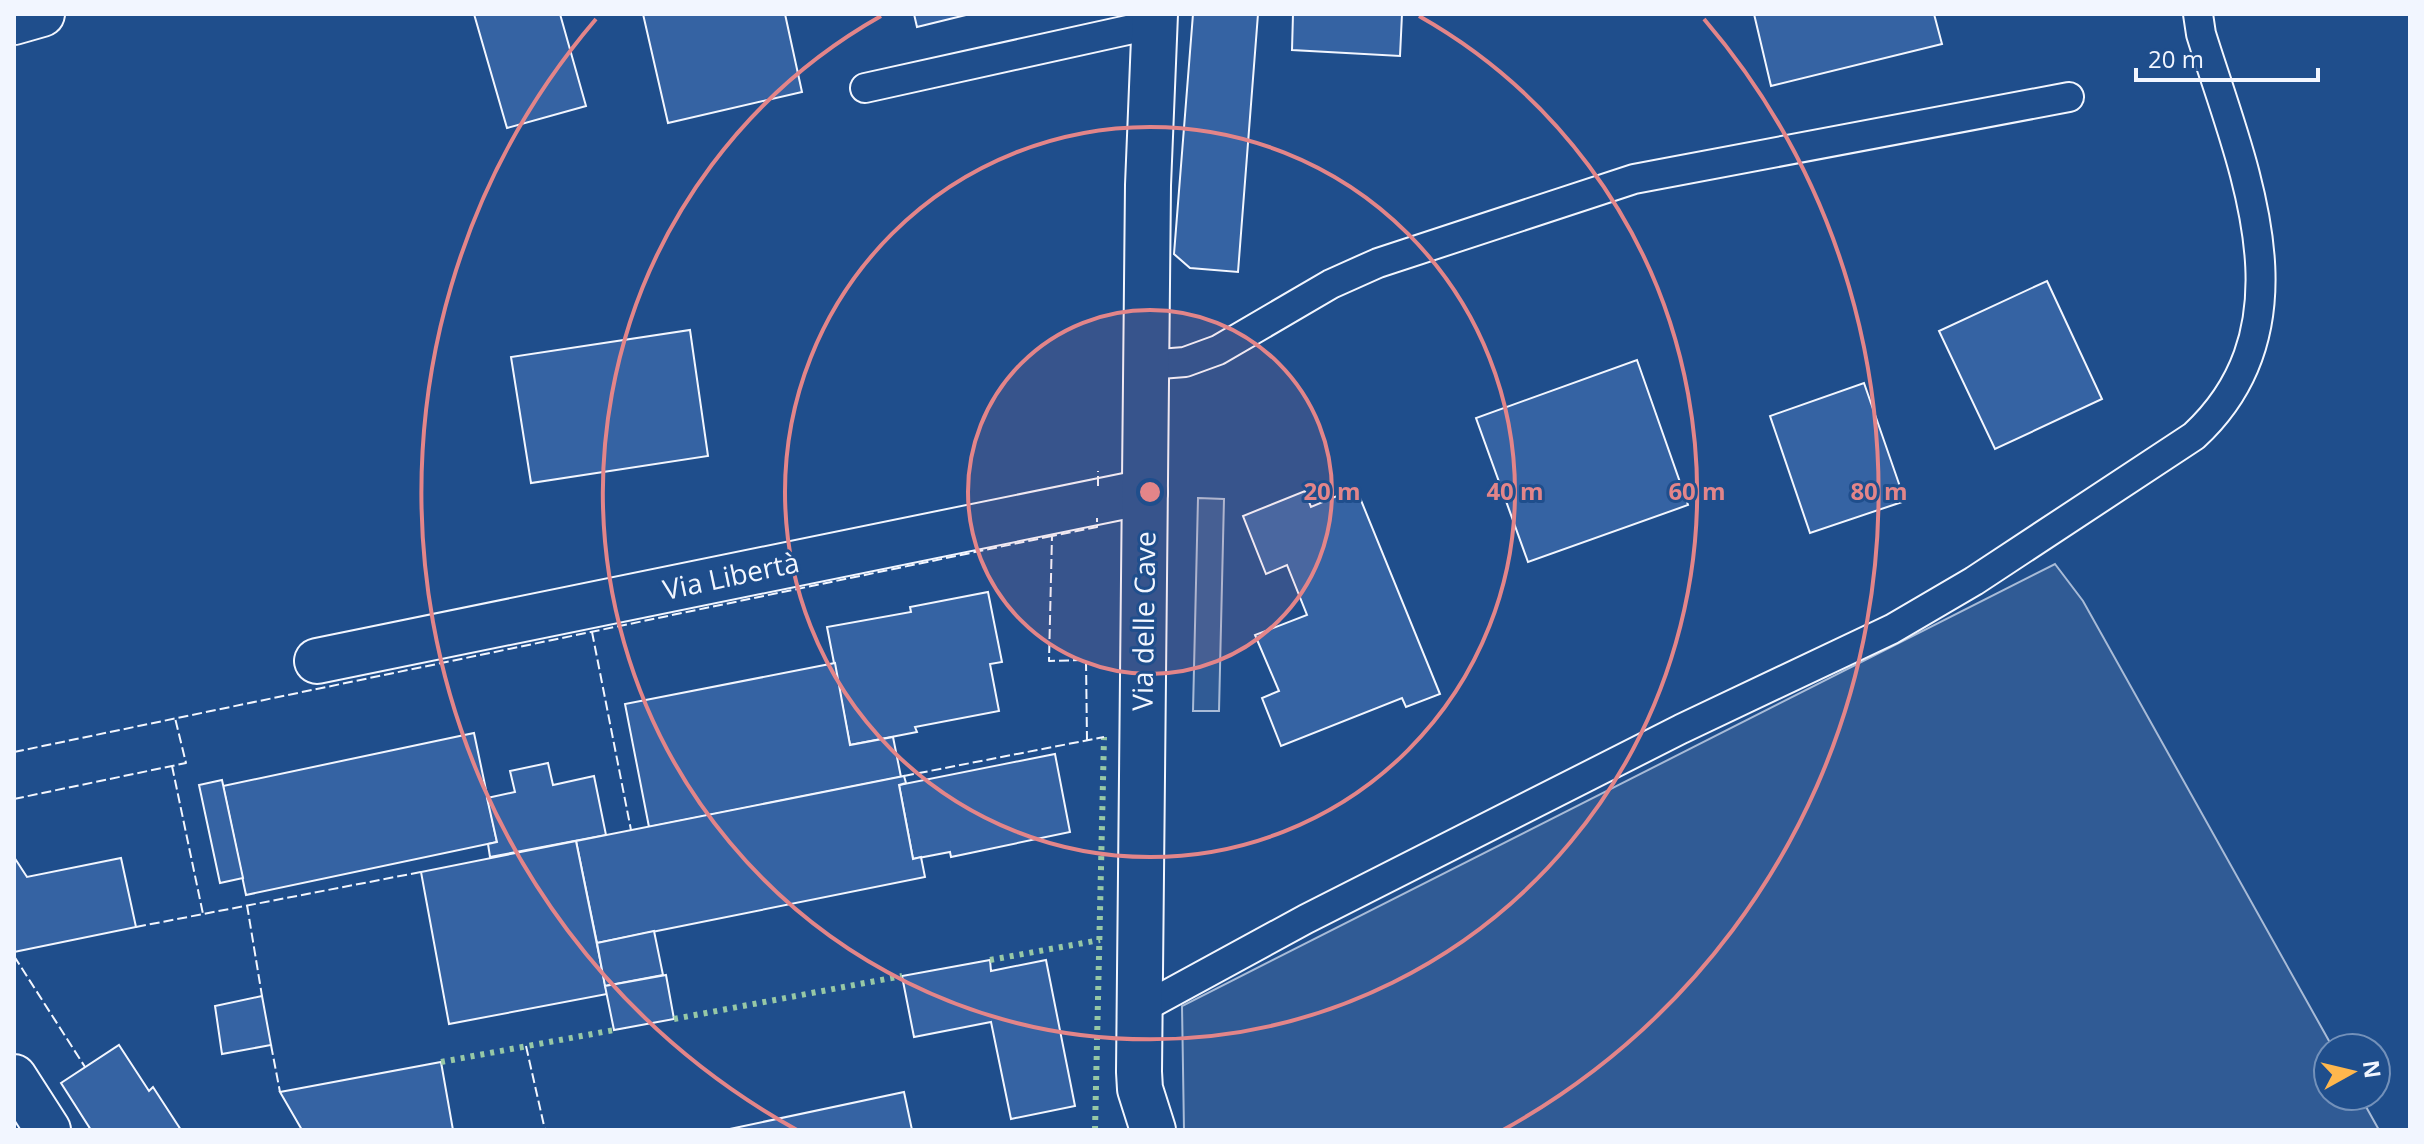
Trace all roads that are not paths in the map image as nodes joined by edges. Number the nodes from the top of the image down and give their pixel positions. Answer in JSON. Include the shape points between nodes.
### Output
{"nodes":[{"id":1,"x":42,"y":14,"type":"edge"},
{"id":2,"x":2198,"y":14,"type":"edge"},
{"id":3,"x":1155,"y":19,"type":"edge"},
{"id":4,"x":14,"y":22,"type":"edge"},
{"id":5,"x":865,"y":88,"type":"dead end"},
{"id":6,"x":2069,"y":97,"type":"dead end"},
{"id":7,"x":1147,"y":365,"type":"junction"},
{"id":8,"x":1145,"y":492,"type":"junction"},
{"id":9,"x":317,"y":661,"type":"dead end"},
{"id":10,"x":1139,"y":1010,"type":"junction"},
{"id":11,"x":14,"y":1077,"type":"edge"},
{"id":12,"x":48,"y":1130,"type":"edge"},
{"id":13,"x":1153,"y":1130,"type":"edge"}],
"edges":[{"from":1,"to":4,"type":"street"},
{"from":2,"to":10,"type":"lane","via":[[2253,203],[2261,254],[2256,335],[2238,383],[2203,429],[1892,629],[1681,729]]},
{"from":3,"to":5,"type":"lane"},
{"from":3,"to":7,"type":"street","name":"Via delle Cave"},
{"from":6,"to":7,"type":"lane","via":[[1634,179],[1378,263],[1331,284],[1218,350],[1185,362]]},
{"from":7,"to":8,"type":"street","name":"Via delle Cave"},
{"from":8,"to":9,"type":"street","name":"Via Libertà"},
{"from":8,"to":10,"type":"street","name":"Via delle Cave"},
{"from":10,"to":13,"type":"street","name":"Via delle Cave","via":[[1140,1089]]},
{"from":11,"to":12,"type":"street"}]}
